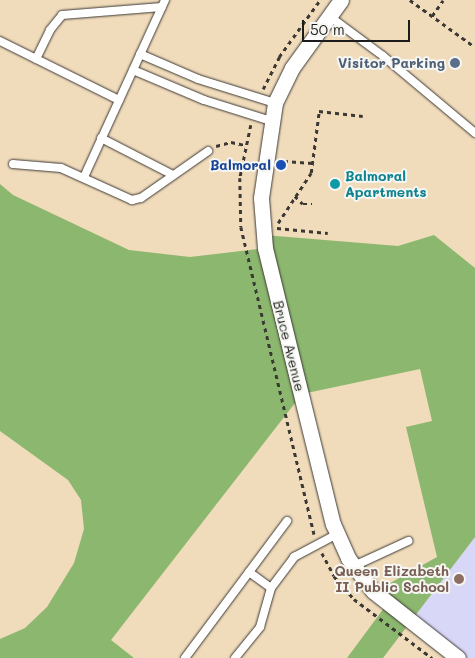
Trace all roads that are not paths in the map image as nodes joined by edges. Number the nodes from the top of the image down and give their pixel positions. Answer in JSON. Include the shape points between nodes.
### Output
{"nodes":[{"id":1,"x":341,"y":0,"type":"edge"},
{"id":2,"x":163,"y":4,"type":"edge"},
{"id":3,"x":329,"y":16,"type":"junction"},
{"id":4,"x":0,"y":41,"type":"edge"},
{"id":5,"x":140,"y":54,"type":"junction"},
{"id":6,"x":36,"y":59,"type":"junction"},
{"id":7,"x":133,"y":70,"type":"junction"},
{"id":8,"x":119,"y":100,"type":"junction"},
{"id":9,"x":275,"y":103,"type":"junction"},
{"id":10,"x":271,"y":121,"type":"junction"},
{"id":11,"x":475,"y":133,"type":"edge"},
{"id":12,"x":101,"y":138,"type":"junction"},
{"id":13,"x":208,"y":150,"type":"road end"},
{"id":14,"x":13,"y":164,"type":"dead end"},
{"id":15,"x":173,"y":176,"type":"junction"},
{"id":16,"x":84,"y":177,"type":"junction"},
{"id":17,"x":287,"y":521,"type":"dead end"},
{"id":18,"x":337,"y":534,"type":"junction"},
{"id":19,"x":408,"y":541,"type":"dead end"},
{"id":20,"x":354,"y":566,"type":"junction"},
{"id":21,"x":249,"y":572,"type":"junction"},
{"id":22,"x":271,"y":588,"type":"junction"},
{"id":23,"x":185,"y":658,"type":"edge"},
{"id":24,"x":235,"y":658,"type":"edge"},
{"id":25,"x":458,"y":658,"type":"edge"}],
"edges":[{"from":1,"to":3,"type":"street","name":"Bruce Avenue"},
{"from":2,"to":5,"type":"lane"},
{"from":2,"to":6,"type":"lane","via":[[62,15],[50,30]]},
{"from":3,"to":9,"type":"street","name":"Bruce Avenue","via":[[292,68]]},
{"from":3,"to":11,"type":"lane"},
{"from":4,"to":6,"type":"lane"},
{"from":5,"to":7,"type":"lane"},
{"from":5,"to":9,"type":"lane","via":[[198,79]]},
{"from":6,"to":8,"type":"lane"},
{"from":7,"to":8,"type":"lane"},
{"from":7,"to":10,"type":"lane","via":[[204,100]]},
{"from":8,"to":12,"type":"lane"},
{"from":9,"to":10,"type":"street","name":"Bruce Avenue"},
{"from":10,"to":18,"type":"street","name":"Bruce Avenue","via":[[261,198],[265,248]]},
{"from":12,"to":15,"type":"lane"},
{"from":12,"to":16,"type":"lane"},
{"from":13,"to":15,"type":"lane"},
{"from":14,"to":16,"type":"lane","via":[[61,168]]},
{"from":15,"to":16,"type":"lane","via":[[141,198],[132,200]]},
{"from":17,"to":21,"type":"lane"},
{"from":18,"to":20,"type":"street","name":"Bruce Avenue"},
{"from":18,"to":22,"type":"lane","via":[[294,557]]},
{"from":19,"to":20,"type":"lane"},
{"from":20,"to":25,"type":"street","name":"Bruce Avenue","via":[[387,605]]},
{"from":21,"to":22,"type":"lane"},
{"from":21,"to":23,"type":"lane"},
{"from":22,"to":24,"type":"lane","via":[[260,627]]}]}
